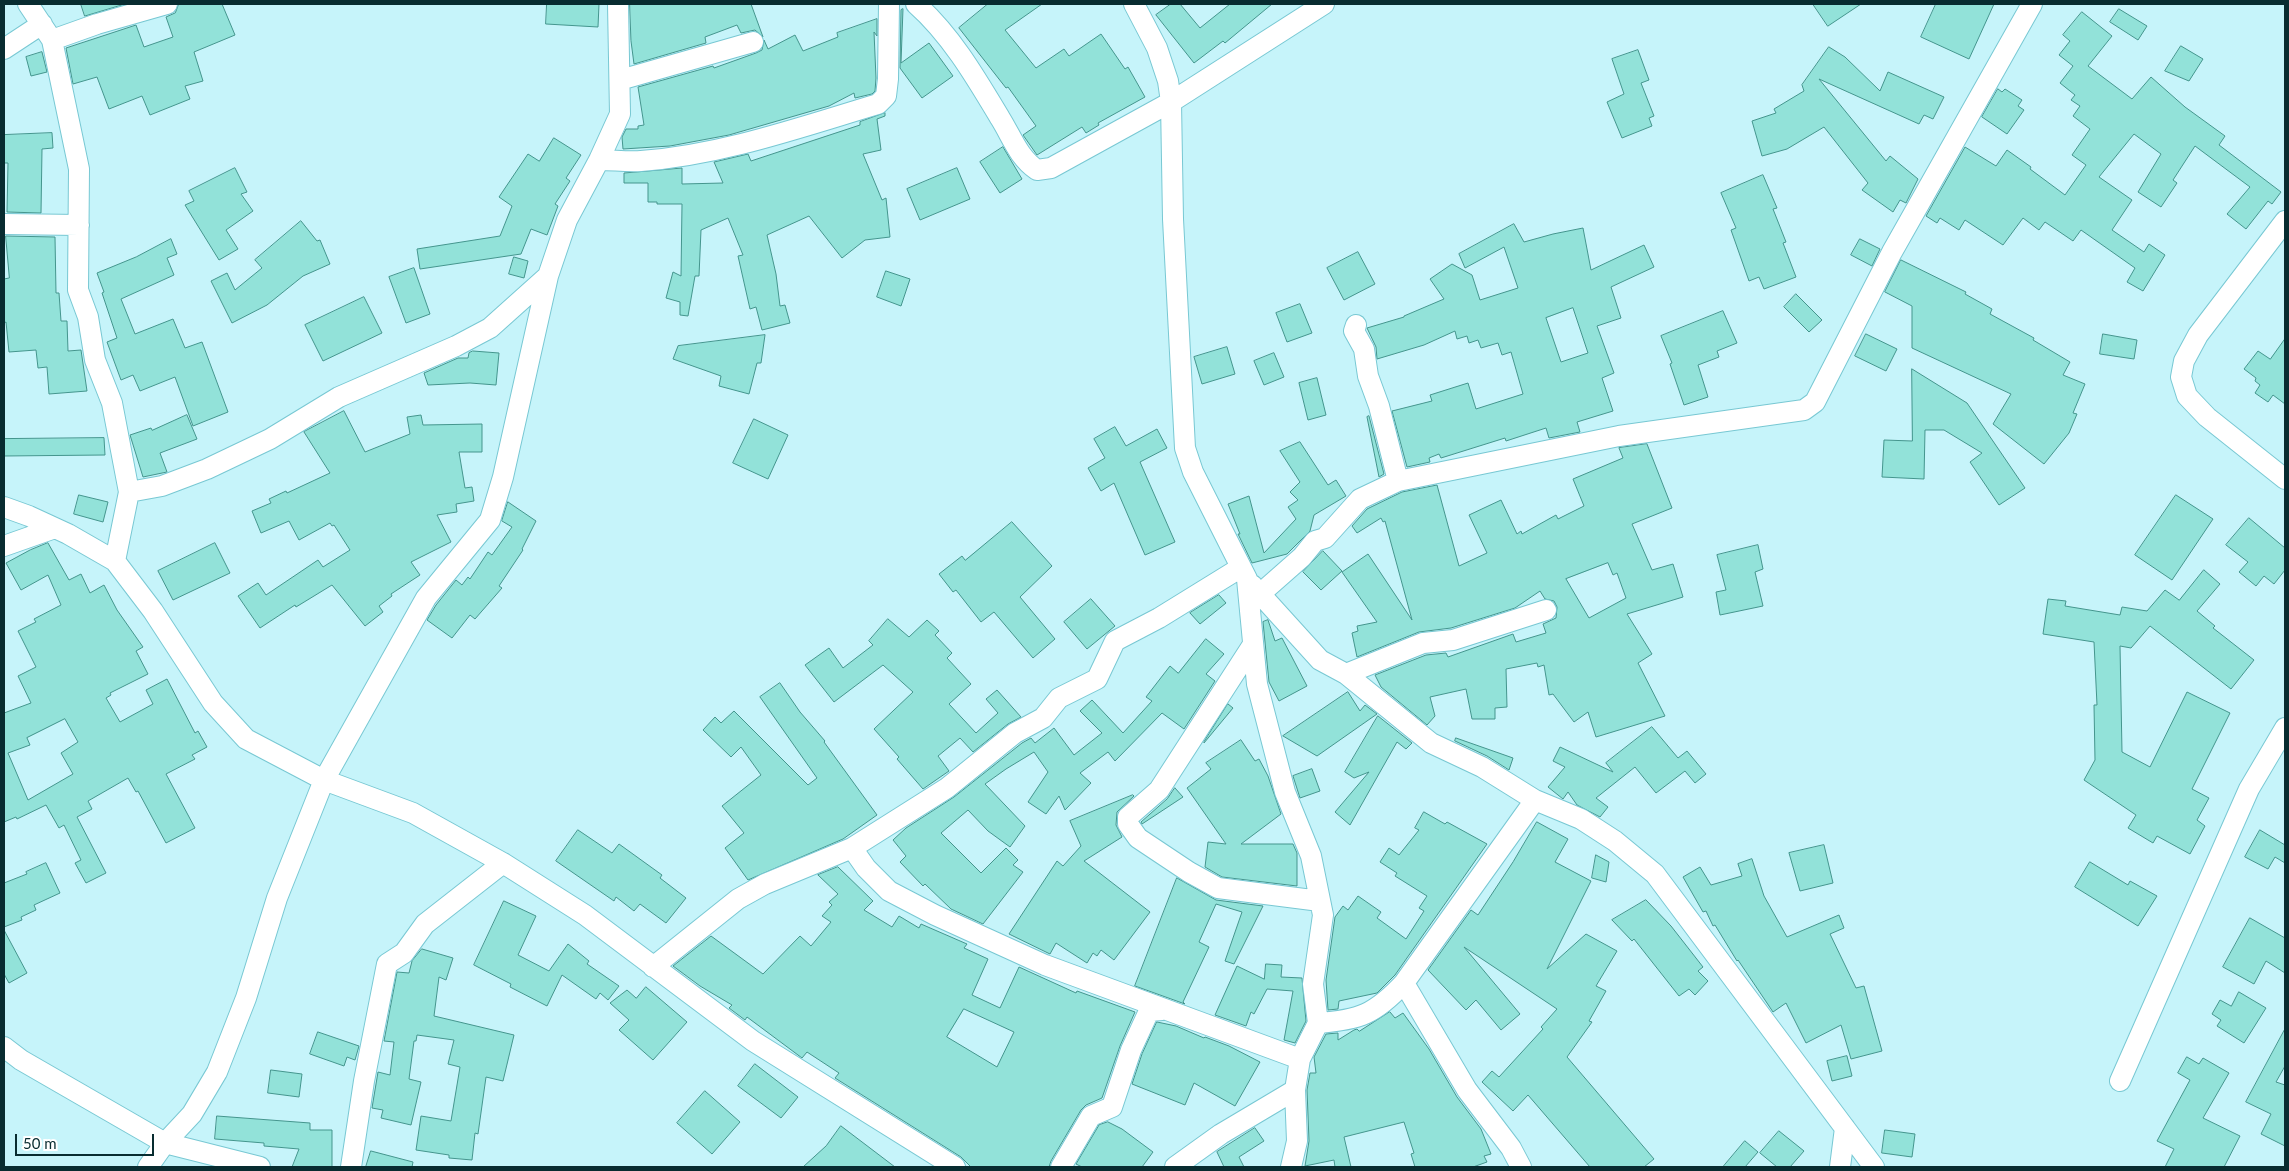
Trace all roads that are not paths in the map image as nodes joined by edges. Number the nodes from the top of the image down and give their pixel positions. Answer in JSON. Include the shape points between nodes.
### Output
{"nodes":[{"id":1,"x":28,"y":4,"type":"edge"},
{"id":2,"x":167,"y":4,"type":"edge"},
{"id":3,"x":618,"y":4,"type":"edge"},
{"id":4,"x":890,"y":4,"type":"edge"},
{"id":5,"x":916,"y":4,"type":"edge"},
{"id":6,"x":1134,"y":4,"type":"edge"},
{"id":7,"x":1324,"y":4,"type":"edge"},
{"id":8,"x":2032,"y":4,"type":"edge"},
{"id":9,"x":47,"y":32,"type":"junction"},
{"id":10,"x":753,"y":42,"type":"dead end"},
{"id":11,"x":4,"y":49,"type":"edge"},
{"id":12,"x":620,"y":80,"type":"junction"},
{"id":13,"x":1171,"y":102,"type":"junction"},
{"id":14,"x":599,"y":160,"type":"junction"},
{"id":15,"x":2285,"y":221,"type":"edge"},
{"id":16,"x":4,"y":224,"type":"edge"},
{"id":17,"x":79,"y":225,"type":"junction"},
{"id":18,"x":548,"y":276,"type":"junction"},
{"id":19,"x":1356,"y":325,"type":"dead end"},
{"id":20,"x":2285,"y":479,"type":"edge"},
{"id":21,"x":1398,"y":482,"type":"junction"},
{"id":22,"x":129,"y":492,"type":"junction"},
{"id":23,"x":4,"y":507,"type":"edge"},
{"id":24,"x":55,"y":528,"type":"junction"},
{"id":25,"x":4,"y":546,"type":"edge"},
{"id":26,"x":115,"y":561,"type":"junction"},
{"id":27,"x":1249,"y":580,"type":"junction"},
{"id":28,"x":1546,"y":610,"type":"dead end"},
{"id":29,"x":1252,"y":646,"type":"junction"},
{"id":30,"x":1346,"y":674,"type":"junction"},
{"id":31,"x":2285,"y":728,"type":"edge"},
{"id":32,"x":324,"y":780,"type":"junction"},
{"id":33,"x":1535,"y":800,"type":"junction"},
{"id":34,"x":852,"y":848,"type":"junction"},
{"id":35,"x":503,"y":863,"type":"junction"},
{"id":36,"x":1320,"y":900,"type":"junction"},
{"id":37,"x":654,"y":967,"type":"junction"},
{"id":38,"x":1404,"y":983,"type":"junction"},
{"id":39,"x":1162,"y":1010,"type":"junction"},
{"id":40,"x":1318,"y":1023,"type":"junction"},
{"id":41,"x":4,"y":1047,"type":"edge"},
{"id":42,"x":1300,"y":1059,"type":"junction"},
{"id":43,"x":2120,"y":1081,"type":"dead end"},
{"id":44,"x":1295,"y":1090,"type":"junction"},
{"id":45,"x":1845,"y":1128,"type":"junction"},
{"id":46,"x":165,"y":1143,"type":"junction"},
{"id":47,"x":1511,"y":1148,"type":"junction"},
{"id":48,"x":148,"y":1167,"type":"edge"},
{"id":49,"x":260,"y":1167,"type":"edge"},
{"id":50,"x":351,"y":1167,"type":"edge"},
{"id":51,"x":955,"y":1167,"type":"edge"},
{"id":52,"x":1061,"y":1167,"type":"edge"},
{"id":53,"x":1175,"y":1167,"type":"edge"},
{"id":54,"x":1290,"y":1167,"type":"edge"},
{"id":55,"x":1504,"y":1167,"type":"edge"},
{"id":56,"x":1522,"y":1167,"type":"edge"},
{"id":57,"x":1840,"y":1167,"type":"edge"},
{"id":58,"x":1874,"y":1167,"type":"edge"}],
"edges":[{"from":1,"to":9,"type":"street"},
{"from":2,"to":9,"type":"street","via":[[97,24]]},
{"from":3,"to":12,"type":"street"},
{"from":4,"to":14,"type":"street","via":[[886,96],[878,104],[763,138],[691,154],[640,161]]},
{"from":5,"to":13,"type":"street","via":[[958,50],[1014,145],[1026,162],[1037,170],[1051,168]]},
{"from":6,"to":13,"type":"street","via":[[1157,48]]},
{"from":7,"to":13,"type":"street"},
{"from":8,"to":21,"type":"street","via":[[1892,252],[1815,402],[1804,410],[1619,436]]},
{"from":9,"to":11,"type":"street"},
{"from":9,"to":17,"type":"street","via":[[79,169]]},
{"from":10,"to":12,"type":"street"},
{"from":12,"to":14,"type":"street","via":[[620,114]]},
{"from":13,"to":27,"type":"street","via":[[1173,219],[1185,448],[1193,472]]},
{"from":14,"to":18,"type":"street","via":[[567,220]]},
{"from":15,"to":20,"type":"street","via":[[2198,335],[2184,361],[2181,377],[2187,396],[2207,417]]},
{"from":16,"to":17,"type":"street"},
{"from":17,"to":22,"type":"street","via":[[78,290],[88,317],[95,360],[112,403]]},
{"from":18,"to":22,"type":"street","via":[[481,333],[339,397],[270,439],[207,469],[162,486]]},
{"from":18,"to":32,"type":"street","via":[[503,477],[490,520],[426,598]]},
{"from":19,"to":21,"type":"street","via":[[1354,330],[1364,349],[1368,376]]},
{"from":21,"to":27,"type":"street","via":[[1360,499],[1325,538],[1315,540],[1302,557]]},
{"from":22,"to":26,"type":"street"},
{"from":23,"to":24,"type":"street"},
{"from":24,"to":25,"type":"street"},
{"from":24,"to":26,"type":"street"},
{"from":26,"to":32,"type":"street","via":[[213,703],[246,739]]},
{"from":27,"to":29,"type":"street"},
{"from":27,"to":30,"type":"street","via":[[1320,660]]},
{"from":27,"to":34,"type":"street","via":[[1159,618],[1115,641],[1097,679],[1059,698],[1043,718],[1015,733],[947,788]]},
{"from":28,"to":30,"type":"street","via":[[1453,640],[1423,643]]},
{"from":29,"to":36,"type":"street","via":[[1257,684],[1285,792],[1311,856]]},
{"from":29,"to":36,"type":"street","via":[[1159,790],[1128,817],[1128,824],[1138,838],[1218,888]]},
{"from":30,"to":33,"type":"street","via":[[1431,743],[1482,767]]},
{"from":31,"to":43,"type":"street","via":[[2249,789]]},
{"from":32,"to":35,"type":"street","via":[[413,813]]},
{"from":32,"to":46,"type":"street","via":[[277,898],[246,998],[217,1072],[192,1114]]},
{"from":33,"to":38,"type":"street"},
{"from":33,"to":45,"type":"street","via":[[1581,819],[1615,840],[1655,874]]},
{"from":34,"to":37,"type":"street","via":[[765,884],[738,899]]},
{"from":34,"to":39,"type":"street","via":[[889,891],[902,898],[1045,964]]},
{"from":35,"to":37,"type":"street","via":[[584,915]]},
{"from":35,"to":50,"type":"street","via":[[425,924],[404,953],[386,964]]},
{"from":36,"to":40,"type":"street","via":[[1323,915],[1312,984]]},
{"from":37,"to":51,"type":"street","via":[[753,1041]]},
{"from":38,"to":40,"type":"street","via":[[1384,1004],[1362,1016]]},
{"from":38,"to":47,"type":"street","via":[[1467,1090]]},
{"from":39,"to":42,"type":"street"},
{"from":39,"to":52,"type":"street","via":[[1149,1011],[1131,1050],[1112,1107],[1091,1116]]},
{"from":40,"to":42,"type":"street"},
{"from":41,"to":46,"type":"street"},
{"from":42,"to":44,"type":"street"},
{"from":44,"to":53,"type":"street","via":[[1221,1134]]},
{"from":44,"to":54,"type":"street","via":[[1297,1140]]},
{"from":45,"to":57,"type":"street"},
{"from":45,"to":58,"type":"street"},
{"from":46,"to":48,"type":"street"},
{"from":46,"to":49,"type":"street"},
{"from":47,"to":55,"type":"street"},
{"from":47,"to":56,"type":"street"}]}
